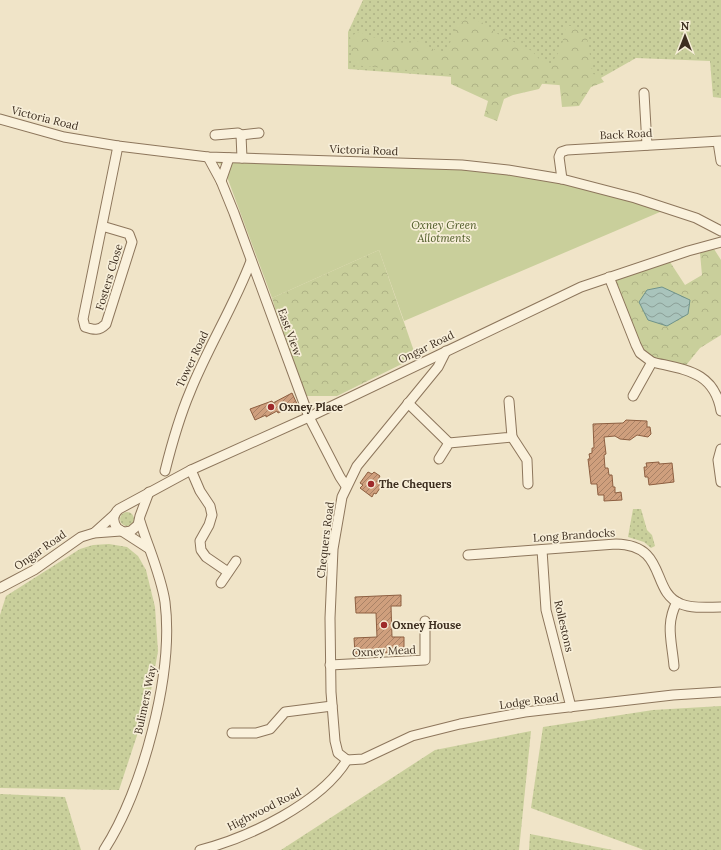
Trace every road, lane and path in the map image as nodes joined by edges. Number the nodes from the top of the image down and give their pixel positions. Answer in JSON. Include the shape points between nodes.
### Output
{"nodes":[{"id":1,"x":644,"y":93,"type":"dead end"},
{"id":2,"x":0,"y":119,"type":"edge"},
{"id":3,"x":258,"y":133,"type":"dead end"},
{"id":4,"x":215,"y":135,"type":"dead end"},
{"id":5,"x":241,"y":135,"type":"junction"},
{"id":6,"x":719,"y":142,"type":"edge"},
{"id":7,"x":647,"y":145,"type":"junction"},
{"id":8,"x":118,"y":146,"type":"junction"},
{"id":9,"x":208,"y":157,"type":"junction"},
{"id":10,"x":230,"y":158,"type":"junction"},
{"id":11,"x":242,"y":158,"type":"junction"},
{"id":12,"x":721,"y":162,"type":"edge"},
{"id":13,"x":562,"y":179,"type":"junction"},
{"id":14,"x":221,"y":181,"type":"junction"},
{"id":15,"x":102,"y":226,"type":"junction"},
{"id":16,"x":721,"y":231,"type":"edge"},
{"id":17,"x":721,"y":242,"type":"edge"},
{"id":18,"x":251,"y":261,"type":"junction"},
{"id":19,"x":609,"y":277,"type":"junction"},
{"id":20,"x":446,"y":351,"type":"junction"},
{"id":21,"x":652,"y":362,"type":"junction"},
{"id":22,"x":633,"y":396,"type":"dead end"},
{"id":23,"x":509,"y":401,"type":"dead end"},
{"id":24,"x":408,"y":403,"type":"junction"},
{"id":25,"x":721,"y":411,"type":"edge"},
{"id":26,"x":309,"y":418,"type":"junction"},
{"id":27,"x":512,"y":437,"type":"junction"},
{"id":28,"x":449,"y":442,"type":"junction"},
{"id":29,"x":721,"y":449,"type":"edge"},
{"id":30,"x":439,"y":459,"type":"dead end"},
{"id":31,"x":191,"y":470,"type":"junction"},
{"id":32,"x":165,"y":471,"type":"dead end"},
{"id":33,"x":721,"y":482,"type":"edge"},
{"id":34,"x":528,"y":484,"type":"dead end"},
{"id":35,"x":346,"y":486,"type":"junction"},
{"id":36,"x":149,"y":492,"type":"junction"},
{"id":37,"x":122,"y":507,"type":"junction"},
{"id":38,"x":114,"y":516,"type":"junction"},
{"id":39,"x":140,"y":518,"type":"junction"},
{"id":40,"x":123,"y":531,"type":"junction"},
{"id":41,"x":94,"y":533,"type":"junction"},
{"id":42,"x":148,"y":548,"type":"junction"},
{"id":43,"x":542,"y":550,"type":"junction"},
{"id":44,"x":468,"y":555,"type":"dead end"},
{"id":45,"x":236,"y":561,"type":"dead end"},
{"id":46,"x":228,"y":572,"type":"junction"},
{"id":47,"x":221,"y":583,"type":"dead end"},
{"id":48,"x":0,"y":588,"type":"edge"},
{"id":49,"x":677,"y":602,"type":"junction"},
{"id":50,"x":721,"y":607,"type":"edge"},
{"id":51,"x":424,"y":621,"type":"dead end"},
{"id":52,"x":330,"y":666,"type":"junction"},
{"id":53,"x":674,"y":666,"type":"dead end"},
{"id":54,"x":721,"y":692,"type":"edge"},
{"id":55,"x":332,"y":706,"type":"junction"},
{"id":56,"x":571,"y":707,"type":"junction"},
{"id":57,"x":232,"y":734,"type":"dead end"},
{"id":58,"x":347,"y":760,"type":"junction"},
{"id":59,"x":104,"y":850,"type":"edge"},
{"id":60,"x":200,"y":850,"type":"edge"}],
"edges":[{"from":1,"to":7,"type":"street"},
{"from":2,"to":8,"type":"street","name":"Victoria Road","via":[[64,137]]},
{"from":3,"to":5,"type":"street"},
{"from":4,"to":5,"type":"street"},
{"from":5,"to":11,"type":"street"},
{"from":6,"to":7,"type":"street","name":"Back Road"},
{"from":6,"to":12,"type":"street"},
{"from":7,"to":13,"type":"street","name":"Back Road","via":[[561,152],[559,157]]},
{"from":8,"to":9,"type":"street","name":"Victoria Road"},
{"from":8,"to":15,"type":"street","name":"Fosters Close"},
{"from":9,"to":10,"type":"street","name":"Victoria Road"},
{"from":9,"to":14,"type":"street","name":"East View"},
{"from":10,"to":11,"type":"street","name":"Victoria Road"},
{"from":10,"to":14,"type":"street"},
{"from":11,"to":13,"type":"street","name":"Victoria Road","via":[[462,165]]},
{"from":13,"to":16,"type":"street","name":"Victoria Road","via":[[668,209]]},
{"from":14,"to":18,"type":"street","name":"East View"},
{"from":15,"to":15,"type":"street","name":"Fosters Close","via":[[83,319],[85,327],[94,330],[101,329],[106,324],[132,242],[129,234]]},
{"from":17,"to":19,"type":"street","name":"Ongar Road"},
{"from":18,"to":26,"type":"street","name":"East View"},
{"from":18,"to":32,"type":"street","name":"Tower Road","via":[[190,391],[174,432]]},
{"from":19,"to":20,"type":"street","name":"Ongar Road","via":[[581,287]]},
{"from":19,"to":21,"type":"street","via":[[640,353]]},
{"from":20,"to":24,"type":"street","name":"Chequers Road","via":[[438,367]]},
{"from":20,"to":26,"type":"street","name":"Ongar Road"},
{"from":21,"to":22,"type":"street"},
{"from":21,"to":25,"type":"street","via":[[697,374],[712,387]]},
{"from":23,"to":27,"type":"street"},
{"from":24,"to":28,"type":"street"},
{"from":24,"to":35,"type":"street","name":"Chequers Road","via":[[357,466]]},
{"from":26,"to":31,"type":"street","name":"Ongar Road"},
{"from":26,"to":35,"type":"street","name":"East View"},
{"from":27,"to":28,"type":"street"},
{"from":27,"to":34,"type":"street","via":[[527,460]]},
{"from":28,"to":30,"type":"street"},
{"from":29,"to":33,"type":"street","via":[[718,460]]},
{"from":31,"to":36,"type":"street","name":"Ongar Road"},
{"from":31,"to":46,"type":"street","via":[[210,506],[212,516],[200,541],[201,550],[206,557]]},
{"from":35,"to":52,"type":"street","name":"Chequers Road","via":[[339,508],[333,549]]},
{"from":36,"to":37,"type":"street","name":"Ongar Road"},
{"from":36,"to":39,"type":"street"},
{"from":37,"to":38,"type":"street","name":"Ongar Road"},
{"from":37,"to":39,"type":"street","via":[[133,508]]},
{"from":38,"to":40,"type":"street","via":[[114,524]]},
{"from":38,"to":41,"type":"street","name":"Ongar Road"},
{"from":39,"to":40,"type":"street","name":"Ongar Road","via":[[135,529]]},
{"from":39,"to":42,"type":"street","name":"Bulimers Way"},
{"from":40,"to":41,"type":"street","name":"Ongar Road"},
{"from":40,"to":42,"type":"street"},
{"from":41,"to":48,"type":"street","name":"Ongar Road","via":[[75,540],[34,570]]},
{"from":42,"to":59,"type":"street","name":"Bulimers Way","via":[[164,600],[167,622],[164,676],[133,791]]},
{"from":43,"to":44,"type":"street","name":"Long Brandocks"},
{"from":43,"to":49,"type":"street","name":"Long Brandocks","via":[[616,544],[634,546],[651,559],[669,594]]},
{"from":43,"to":56,"type":"street","name":"Rollestons","via":[[546,610]]},
{"from":45,"to":46,"type":"street"},
{"from":46,"to":47,"type":"street"},
{"from":49,"to":50,"type":"street","via":[[687,606]]},
{"from":49,"to":53,"type":"street","via":[[669,625]]},
{"from":51,"to":52,"type":"street","name":"Oxney Mead","via":[[425,660]]},
{"from":52,"to":55,"type":"street","name":"Chequers Road"},
{"from":54,"to":56,"type":"street","name":"Lodge Road"},
{"from":55,"to":57,"type":"street","via":[[285,712],[270,729],[256,733]]},
{"from":55,"to":58,"type":"street","name":"Chequers Road","via":[[338,753]]},
{"from":56,"to":58,"type":"street","name":"Lodge Road","via":[[526,712],[439,729],[412,736],[363,759]]},
{"from":58,"to":60,"type":"street","name":"Highwood Road","via":[[326,786],[299,807],[236,838]]}]}
